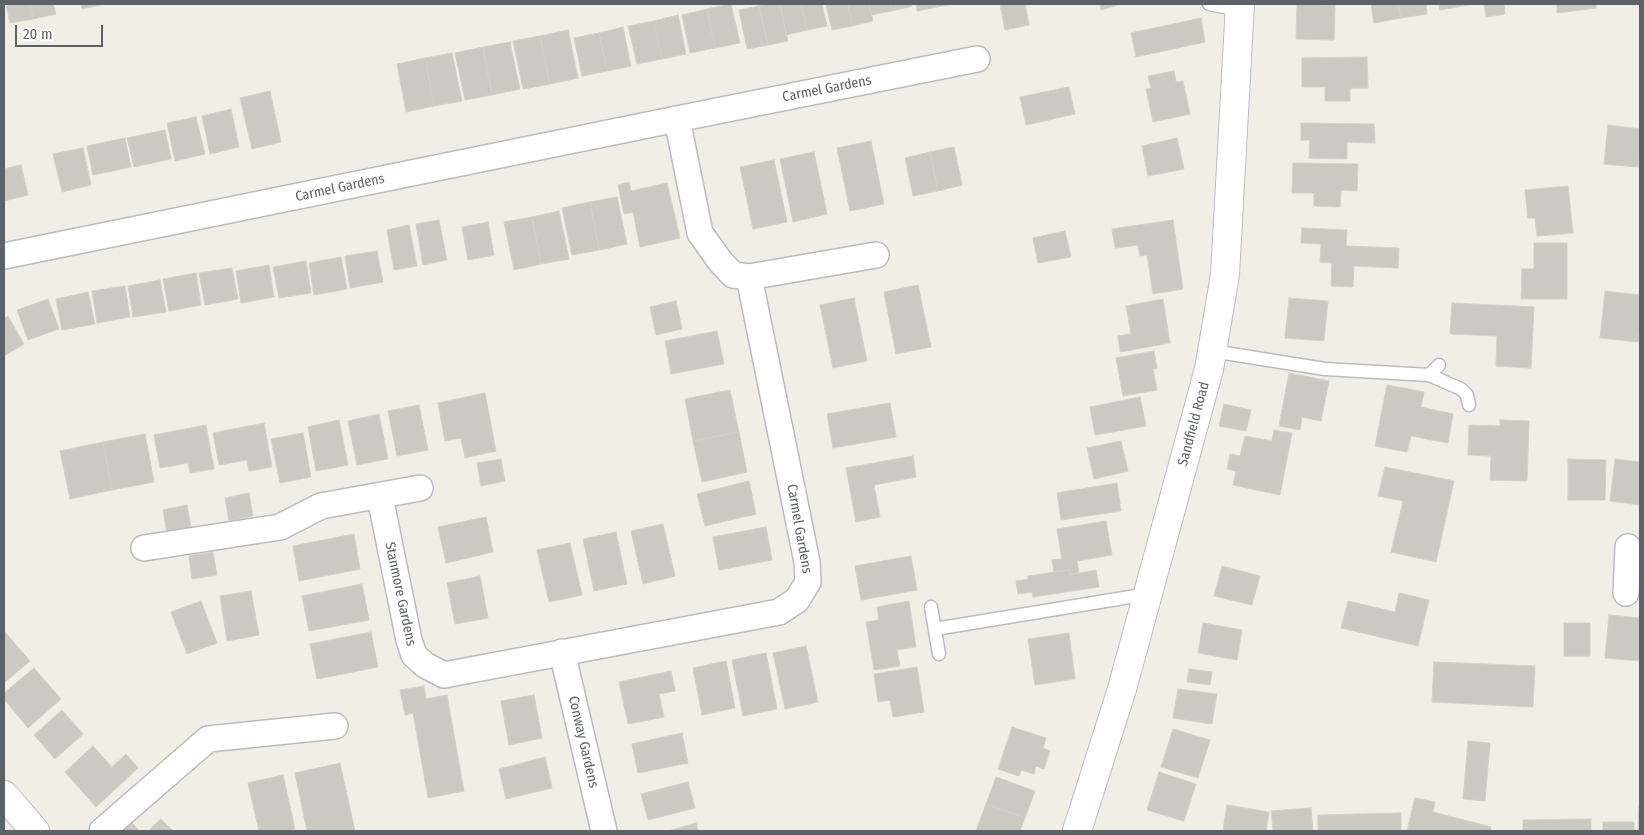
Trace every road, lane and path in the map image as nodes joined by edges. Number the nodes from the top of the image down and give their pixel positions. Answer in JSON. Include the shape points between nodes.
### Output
{"nodes":[{"id":1,"x":1209,"y":4,"type":"edge"},
{"id":2,"x":1240,"y":7,"type":"edge"},
{"id":3,"x":977,"y":59,"type":"dead end"},
{"id":4,"x":676,"y":119,"type":"junction"},
{"id":5,"x":4,"y":256,"type":"edge"},
{"id":6,"x":876,"y":256,"type":"dead end"},
{"id":7,"x":749,"y":277,"type":"junction"},
{"id":8,"x":1212,"y":351,"type":"junction"},
{"id":9,"x":1440,"y":365,"type":"dead end"},
{"id":10,"x":1429,"y":375,"type":"junction"},
{"id":11,"x":1469,"y":405,"type":"dead end"},
{"id":12,"x":420,"y":488,"type":"dead end"},
{"id":13,"x":380,"y":497,"type":"junction"},
{"id":14,"x":1628,"y":547,"type":"dead end"},
{"id":15,"x":144,"y":548,"type":"dead end"},
{"id":16,"x":1631,"y":581,"type":"edge"},
{"id":17,"x":1148,"y":594,"type":"junction"},
{"id":18,"x":931,"y":607,"type":"dead end"},
{"id":19,"x":935,"y":629,"type":"junction"},
{"id":20,"x":562,"y":652,"type":"junction"},
{"id":21,"x":939,"y":654,"type":"dead end"},
{"id":22,"x":335,"y":726,"type":"dead end"},
{"id":23,"x":4,"y":795,"type":"edge"},
{"id":24,"x":35,"y":831,"type":"edge"},
{"id":25,"x":102,"y":831,"type":"edge"},
{"id":26,"x":604,"y":831,"type":"edge"},
{"id":27,"x":1077,"y":831,"type":"edge"}],
"edges":[{"from":1,"to":2,"type":"lane"},
{"from":2,"to":8,"type":"street","name":"Sandfield Road","via":[[1226,275]]},
{"from":3,"to":4,"type":"street","name":"Carmel Gardens"},
{"from":4,"to":5,"type":"street","name":"Carmel Gardens"},
{"from":4,"to":7,"type":"street","via":[[700,233],[720,262],[733,274]]},
{"from":6,"to":7,"type":"street"},
{"from":7,"to":20,"type":"street","name":"Carmel Gardens","via":[[807,562],[808,582],[796,600],[779,612]]},
{"from":8,"to":10,"type":"lane","via":[[1325,369]]},
{"from":8,"to":17,"type":"street","name":"Sandfield Road"},
{"from":9,"to":10,"type":"lane"},
{"from":10,"to":11,"type":"lane","via":[[1461,389],[1467,395]]},
{"from":12,"to":13,"type":"street"},
{"from":13,"to":15,"type":"street","via":[[321,506],[280,527]]},
{"from":13,"to":20,"type":"street","name":"Stanmore Gardens","via":[[409,640],[414,655],[425,666],[444,675]]},
{"from":14,"to":16,"type":"street"},
{"from":17,"to":19,"type":"lane"},
{"from":17,"to":27,"type":"street","name":"Sandfield Road"},
{"from":18,"to":19,"type":"lane"},
{"from":19,"to":21,"type":"lane"},
{"from":20,"to":26,"type":"street","name":"Conway Gardens"},
{"from":22,"to":25,"type":"street","via":[[208,739]]},
{"from":23,"to":24,"type":"street"}]}
